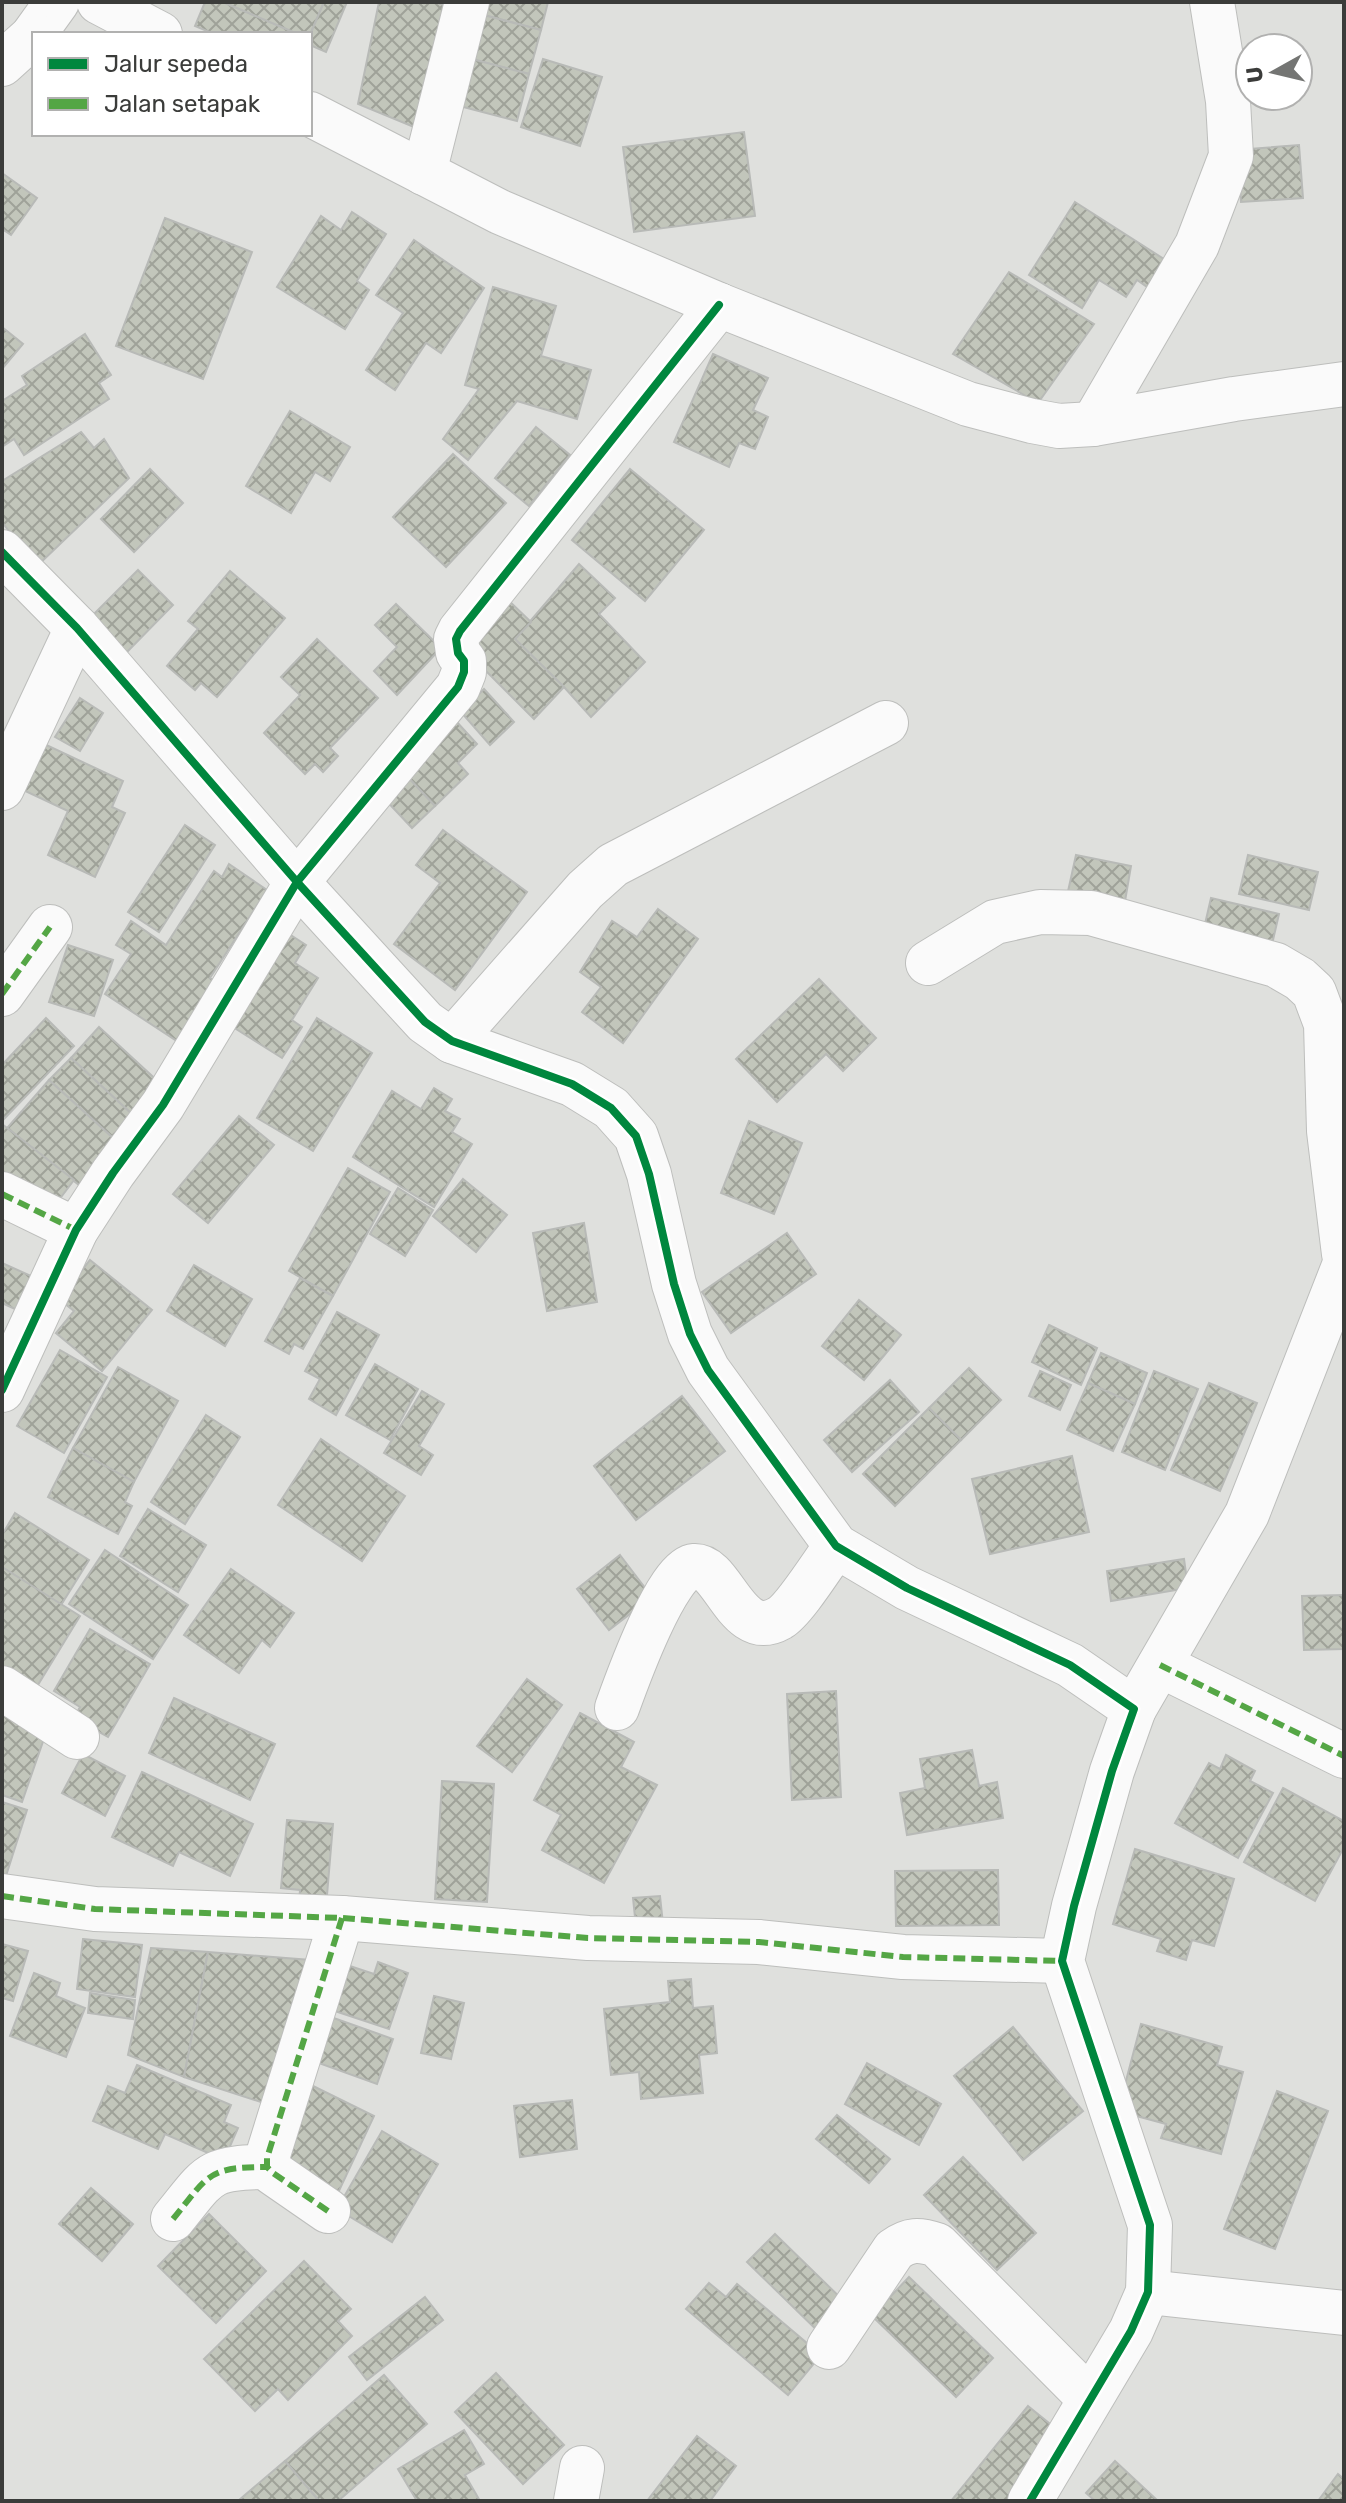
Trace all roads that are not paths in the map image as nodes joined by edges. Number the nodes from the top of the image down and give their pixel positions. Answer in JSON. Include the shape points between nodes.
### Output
{"nodes":[{"id":1,"x":57,"y":2,"type":"edge"},
{"id":2,"x":99,"y":2,"type":"edge"},
{"id":3,"x":467,"y":2,"type":"edge"},
{"id":4,"x":1212,"y":2,"type":"edge"},
{"id":5,"x":35,"y":32,"type":"edge"},
{"id":6,"x":156,"y":32,"type":"edge"},
{"id":7,"x":32,"y":36,"type":"edge"},
{"id":8,"x":2,"y":64,"type":"edge"},
{"id":9,"x":312,"y":115,"type":"edge"},
{"id":10,"x":424,"y":173,"type":"junction"},
{"id":11,"x":719,"y":305,"type":"junction"},
{"id":12,"x":1344,"y":384,"type":"edge"},
{"id":13,"x":1093,"y":424,"type":"junction"},
{"id":14,"x":2,"y":552,"type":"edge"},
{"id":15,"x":77,"y":628,"type":"junction"},
{"id":16,"x":886,"y":723,"type":"dead end"},
{"id":17,"x":2,"y":788,"type":"edge"},
{"id":18,"x":297,"y":882,"type":"junction"},
{"id":19,"x":50,"y":927,"type":"dead end"},
{"id":20,"x":928,"y":963,"type":"dead end"},
{"id":21,"x":2,"y":994,"type":"edge"},
{"id":22,"x":452,"y":1041,"type":"junction"},
{"id":23,"x":2,"y":1194,"type":"edge"},
{"id":24,"x":76,"y":1230,"type":"junction"},
{"id":25,"x":1344,"y":1254,"type":"edge"},
{"id":26,"x":1344,"y":1266,"type":"edge"},
{"id":27,"x":2,"y":1390,"type":"edge"},
{"id":28,"x":836,"y":1546,"type":"junction"},
{"id":29,"x":1160,"y":1665,"type":"junction"},
{"id":30,"x":2,"y":1688,"type":"edge"},
{"id":31,"x":617,"y":1708,"type":"dead end"},
{"id":32,"x":1134,"y":1709,"type":"junction"},
{"id":33,"x":77,"y":1737,"type":"dead end"},
{"id":34,"x":1344,"y":1756,"type":"edge"},
{"id":35,"x":2,"y":1896,"type":"edge"},
{"id":36,"x":342,"y":1918,"type":"junction"},
{"id":37,"x":1062,"y":1961,"type":"junction"},
{"id":38,"x":267,"y":2167,"type":"junction"},
{"id":39,"x":328,"y":2211,"type":"dead end"},
{"id":40,"x":173,"y":2219,"type":"dead end"},
{"id":41,"x":1148,"y":2292,"type":"junction"},
{"id":42,"x":1344,"y":2313,"type":"edge"},
{"id":43,"x":829,"y":2347,"type":"dead end"},
{"id":44,"x":1089,"y":2398,"type":"junction"},
{"id":45,"x":1030,"y":2501,"type":"edge"}],
"edges":[{"from":1,"to":5,"type":"street"},
{"from":2,"to":6,"type":"street"},
{"from":3,"to":10,"type":"street"},
{"from":4,"to":13,"type":"street","via":[[1231,156],[1197,245]]},
{"from":7,"to":8,"type":"street"},
{"from":9,"to":10,"type":"street"},
{"from":10,"to":11,"type":"street","via":[[500,212]]},
{"from":11,"to":13,"type":"street","via":[[968,404],[1059,426]]},
{"from":11,"to":18,"type":"street","via":[[460,631],[456,639],[464,668],[458,687]]},
{"from":12,"to":13,"type":"street"},
{"from":14,"to":15,"type":"street"},
{"from":15,"to":17,"type":"street"},
{"from":15,"to":18,"type":"street"},
{"from":16,"to":22,"type":"street","via":[[613,865]]},
{"from":18,"to":22,"type":"street","via":[[425,1022]]},
{"from":18,"to":24,"type":"street","via":[[163,1105]]},
{"from":19,"to":21,"type":"street"},
{"from":20,"to":25,"type":"street","via":[[995,922],[1040,912],[1091,913],[1263,961],[1300,979],[1314,992],[1326,1024],[1329,1131]]},
{"from":22,"to":28,"type":"street","via":[[572,1084],[611,1108],[636,1136],[690,1334],[708,1370]]},
{"from":23,"to":24,"type":"street"},
{"from":24,"to":27,"type":"street"},
{"from":26,"to":29,"type":"street","via":[[1247,1514]]},
{"from":28,"to":31,"type":"street","via":[[790,1608],[766,1623],[733,1605],[707,1569],[684,1569],[651,1622]]},
{"from":28,"to":32,"type":"street","via":[[907,1588],[1070,1665]]},
{"from":29,"to":32,"type":"street"},
{"from":29,"to":34,"type":"street"},
{"from":30,"to":33,"type":"street"},
{"from":32,"to":37,"type":"street","via":[[1112,1771]]},
{"from":35,"to":36,"type":"street","via":[[95,1909]]},
{"from":36,"to":37,"type":"street","via":[[588,1938],[759,1942],[903,1957]]},
{"from":36,"to":38,"type":"street"},
{"from":37,"to":41,"type":"street","via":[[1150,2225]]},
{"from":38,"to":39,"type":"street"},
{"from":38,"to":40,"type":"street","via":[[214,2172]]},
{"from":41,"to":42,"type":"street"},
{"from":41,"to":44,"type":"street","via":[[1131,2331]]},
{"from":43,"to":44,"type":"street","via":[[894,2250],[916,2239],[937,2245]]},
{"from":44,"to":45,"type":"street"}]}
